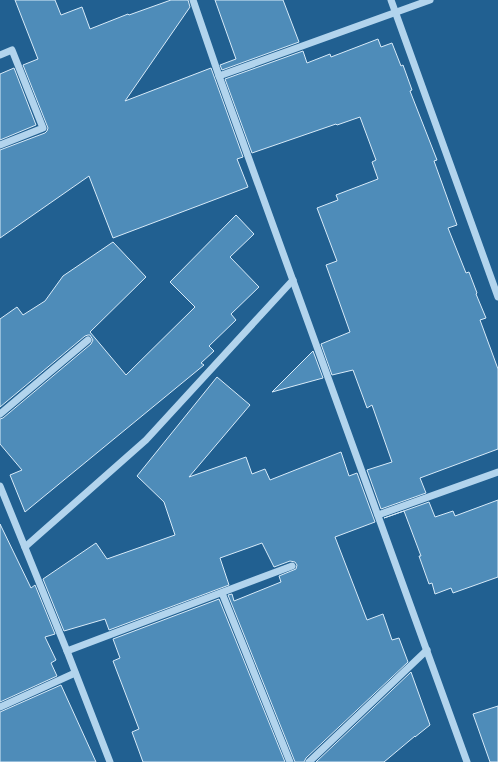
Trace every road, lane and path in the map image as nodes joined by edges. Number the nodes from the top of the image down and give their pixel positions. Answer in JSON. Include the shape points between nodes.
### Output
{"nodes":[{"id":1,"x":193,"y":0,"type":"edge"},
{"id":2,"x":391,"y":0,"type":"edge"},
{"id":3,"x":430,"y":0,"type":"edge"},
{"id":4,"x":395,"y":12,"type":"junction"},
{"id":5,"x":0,"y":55,"type":"edge"},
{"id":6,"x":220,"y":76,"type":"junction"},
{"id":7,"x":0,"y":145,"type":"edge"},
{"id":8,"x":293,"y":280,"type":"junction"},
{"id":9,"x":498,"y":297,"type":"edge"},
{"id":10,"x":88,"y":340,"type":"dead end"},
{"id":11,"x":0,"y":414,"type":"edge"},
{"id":12,"x":498,"y":472,"type":"edge"},
{"id":13,"x":0,"y":486,"type":"edge"},
{"id":14,"x":378,"y":515,"type":"junction"},
{"id":15,"x":25,"y":547,"type":"junction"},
{"id":16,"x":292,"y":566,"type":"dead end"},
{"id":17,"x":222,"y":593,"type":"junction"},
{"id":18,"x":427,"y":650,"type":"junction"},
{"id":19,"x":67,"y":651,"type":"junction"},
{"id":20,"x":75,"y":673,"type":"junction"},
{"id":21,"x":0,"y":707,"type":"edge"},
{"id":22,"x":110,"y":762,"type":"edge"},
{"id":23,"x":290,"y":762,"type":"edge"},
{"id":24,"x":309,"y":762,"type":"edge"},
{"id":25,"x":467,"y":762,"type":"edge"}],
"edges":[{"from":1,"to":6,"type":"street"},
{"from":2,"to":4,"type":"street"},
{"from":3,"to":4,"type":"street"},
{"from":4,"to":6,"type":"street"},
{"from":4,"to":9,"type":"street"},
{"from":5,"to":7,"type":"street","via":[[12,50],[43,128]]},
{"from":6,"to":8,"type":"street"},
{"from":8,"to":14,"type":"street"},
{"from":8,"to":15,"type":"street","via":[[146,440]]},
{"from":10,"to":11,"type":"street"},
{"from":12,"to":14,"type":"street"},
{"from":13,"to":15,"type":"street"},
{"from":14,"to":18,"type":"street"},
{"from":15,"to":19,"type":"street"},
{"from":16,"to":17,"type":"street"},
{"from":17,"to":19,"type":"street"},
{"from":17,"to":23,"type":"street"},
{"from":18,"to":24,"type":"street"},
{"from":18,"to":25,"type":"street"},
{"from":19,"to":20,"type":"street"},
{"from":20,"to":21,"type":"street"},
{"from":20,"to":22,"type":"street"}]}
